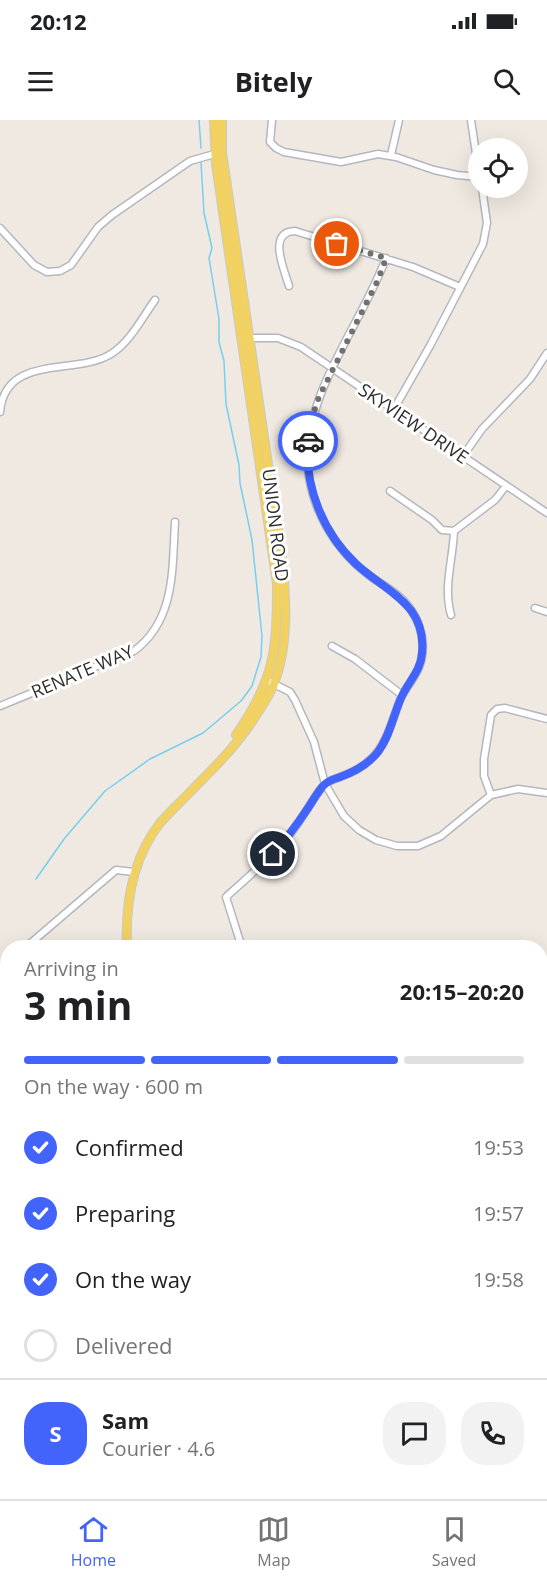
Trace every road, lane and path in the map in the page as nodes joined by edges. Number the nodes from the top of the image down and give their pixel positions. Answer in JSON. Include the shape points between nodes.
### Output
{"nodes":[{"id":1,"x":214,"y":120,"type":"edge"},
{"id":2,"x":222,"y":120,"type":"edge"},
{"id":3,"x":272,"y":120,"type":"edge"},
{"id":4,"x":399,"y":120,"type":"edge"},
{"id":5,"x":471,"y":120,"type":"edge"},
{"id":6,"x":474,"y":138,"type":"edge"},
{"id":7,"x":218,"y":153,"type":"junction"},
{"id":8,"x":391,"y":155,"type":"junction"},
{"id":9,"x":468,"y":176,"type":"edge"},
{"id":10,"x":483,"y":198,"type":"edge"},
{"id":11,"x":0,"y":228,"type":"edge"},
{"id":12,"x":386,"y":258,"type":"junction"},
{"id":13,"x":288,"y":286,"type":"dead end"},
{"id":14,"x":460,"y":287,"type":"junction"},
{"id":15,"x":155,"y":300,"type":"dead end"},
{"id":16,"x":246,"y":338,"type":"junction"},
{"id":17,"x":547,"y":354,"type":"edge"},
{"id":18,"x":333,"y":368,"type":"junction"},
{"id":19,"x":394,"y":409,"type":"junction"},
{"id":20,"x":0,"y":412,"type":"edge"},
{"id":21,"x":463,"y":456,"type":"junction"},
{"id":22,"x":506,"y":486,"type":"junction"},
{"id":23,"x":390,"y":491,"type":"dead end"},
{"id":24,"x":547,"y":513,"type":"edge"},
{"id":25,"x":175,"y":522,"type":"dead end"},
{"id":26,"x":454,"y":531,"type":"junction"},
{"id":27,"x":535,"y":608,"type":"dead end"},
{"id":28,"x":547,"y":612,"type":"edge"},
{"id":29,"x":451,"y":615,"type":"dead end"},
{"id":30,"x":332,"y":645,"type":"dead end"},
{"id":31,"x":271,"y":682,"type":"junction"},
{"id":32,"x":402,"y":695,"type":"junction"},
{"id":33,"x":0,"y":706,"type":"edge"},
{"id":34,"x":547,"y":719,"type":"edge"},
{"id":35,"x":325,"y":784,"type":"junction"},
{"id":36,"x":547,"y":793,"type":"edge"},
{"id":37,"x":491,"y":795,"type":"junction"},
{"id":38,"x":134,"y":872,"type":"junction"},
{"id":39,"x":34,"y":940,"type":"edge"},
{"id":40,"x":127,"y":940,"type":"edge"},
{"id":41,"x":239,"y":940,"type":"edge"}],
"edges":[{"from":1,"to":7,"type":"main road","name":"UNION ROAD"},
{"from":2,"to":7,"type":"main road","name":"UNION ROAD"},
{"from":3,"to":8,"type":"street","via":[[270,142],[284,152],[341,162],[367,154]]},
{"from":4,"to":8,"type":"street"},
{"from":5,"to":6,"type":"street"},
{"from":7,"to":11,"type":"street","via":[[190,161],[112,215],[98,227],[71,265],[60,272],[47,272],[34,265]]},
{"from":7,"to":16,"type":"main road","name":"UNION ROAD","via":[[239,271]]},
{"from":8,"to":9,"type":"street","via":[[434,170]]},
{"from":10,"to":14,"type":"street","via":[[485,236]]},
{"from":12,"to":13,"type":"street","via":[[288,231],[279,243]]},
{"from":12,"to":14,"type":"street"},
{"from":12,"to":18,"type":"street"},
{"from":14,"to":19,"type":"street"},
{"from":15,"to":20,"type":"street","via":[[128,339],[111,354],[28,373],[6,391]]},
{"from":16,"to":18,"type":"street","name":"SKYVIEW DRIVE","via":[[290,342]]},
{"from":16,"to":31,"type":"main road","name":"UNION ROAD","via":[[284,577],[283,642],[280,664]]},
{"from":17,"to":21,"type":"street"},
{"from":18,"to":19,"type":"street","name":"SKYVIEW DRIVE"},
{"from":18,"to":32,"type":"street","via":[[310,429],[308,469],[323,519],[345,554],[404,601],[416,619],[422,654],[419,667]]},
{"from":19,"to":21,"type":"street","name":"SKYVIEW DRIVE"},
{"from":21,"to":22,"type":"street","name":"SKYVIEW DRIVE"},
{"from":22,"to":24,"type":"street","name":"SKYVIEW DRIVE"},
{"from":22,"to":26,"type":"street","via":[[495,500]]},
{"from":23,"to":26,"type":"street","via":[[442,530]]},
{"from":25,"to":33,"type":"street","name":"RENATE WAY","via":[[171,592],[163,616],[144,643],[134,651]]},
{"from":26,"to":29,"type":"street","via":[[446,592]]},
{"from":27,"to":28,"type":"street"},
{"from":30,"to":32,"type":"street"},
{"from":31,"to":35,"type":"street","via":[[296,700],[314,742]]},
{"from":31,"to":38,"type":"main road","name":"UNION ROAD","via":[[251,723],[233,748],[160,823]]},
{"from":32,"to":35,"type":"street","via":[[378,752],[354,771]]},
{"from":34,"to":37,"type":"street","via":[[505,708],[491,715],[484,759],[484,776]]},
{"from":35,"to":37,"type":"street","via":[[344,816],[359,830],[384,843],[408,847],[441,836]]},
{"from":35,"to":41,"type":"street","via":[[273,854],[226,897]]},
{"from":36,"to":37,"type":"street","via":[[518,789]]},
{"from":38,"to":39,"type":"street","via":[[116,870]]},
{"from":38,"to":40,"type":"main road","name":"UNION ROAD"}]}
